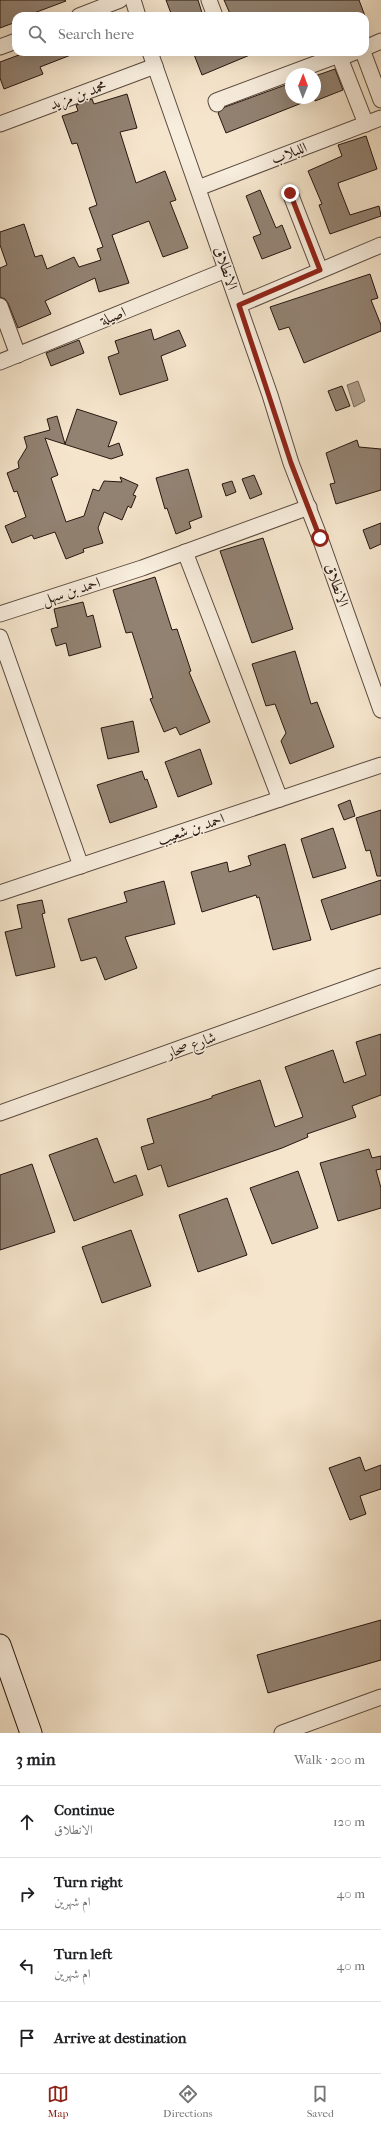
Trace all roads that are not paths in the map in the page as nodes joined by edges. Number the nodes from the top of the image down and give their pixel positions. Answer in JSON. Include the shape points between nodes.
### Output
{"nodes":[{"id":1,"x":120,"y":0,"type":"edge"},
{"id":2,"x":133,"y":0,"type":"edge"},
{"id":3,"x":209,"y":0,"type":"edge"},
{"id":4,"x":89,"y":12,"type":"edge"},
{"id":5,"x":137,"y":12,"type":"edge"},
{"id":6,"x":214,"y":12,"type":"edge"},
{"id":7,"x":381,"y":41,"type":"edge"},
{"id":8,"x":12,"y":42,"type":"edge"},
{"id":9,"x":369,"y":46,"type":"edge"},
{"id":10,"x":0,"y":47,"type":"edge"},
{"id":11,"x":336,"y":56,"type":"edge"},
{"id":12,"x":345,"y":56,"type":"edge"},
{"id":13,"x":364,"y":56,"type":"edge"},
{"id":14,"x":340,"y":58,"type":"joint"},
{"id":15,"x":153,"y":59,"type":"edge"},
{"id":16,"x":381,"y":100,"type":"edge"},
{"id":17,"x":217,"y":104,"type":"dead end"},
{"id":18,"x":381,"y":118,"type":"edge"},
{"id":19,"x":0,"y":124,"type":"edge"},
{"id":20,"x":366,"y":124,"type":"junction"},
{"id":21,"x":198,"y":188,"type":"junction"},
{"id":22,"x":290,"y":193,"type":"dead end"},
{"id":23,"x":381,"y":246,"type":"edge"},
{"id":24,"x":226,"y":270,"type":"junction"},
{"id":25,"x":320,"y":270,"type":"junction"},
{"id":26,"x":239,"y":305,"type":"junction"},
{"id":27,"x":0,"y":306,"type":"edge"},
{"id":28,"x":18,"y":355,"type":"junction"},
{"id":29,"x":0,"y":362,"type":"edge"},
{"id":30,"x":309,"y":507,"type":"junction"},
{"id":31,"x":185,"y":552,"type":"junction"},
{"id":32,"x":0,"y":614,"type":"edge"},
{"id":33,"x":0,"y":637,"type":"edge"},
{"id":34,"x":381,"y":710,"type":"edge"},
{"id":35,"x":381,"y":765,"type":"edge"},
{"id":36,"x":280,"y":799,"type":"junction"},
{"id":37,"x":81,"y":866,"type":"junction"},
{"id":38,"x":0,"y":893,"type":"edge"},
{"id":39,"x":381,"y":976,"type":"edge"},
{"id":40,"x":0,"y":1113,"type":"edge"},
{"id":41,"x":0,"y":1645,"type":"edge"},
{"id":42,"x":381,"y":1697,"type":"edge"},
{"id":43,"x":31,"y":1733,"type":"edge"},
{"id":44,"x":282,"y":1733,"type":"edge"}],
"edges":[{"from":1,"to":4,"type":"street"},
{"from":2,"to":5,"type":"street"},
{"from":3,"to":6,"type":"street"},
{"from":7,"to":9,"type":"street"},
{"from":8,"to":10,"type":"street"},
{"from":11,"to":17,"type":"street","via":[[216,101]]},
{"from":12,"to":14,"type":"street"},
{"from":13,"to":16,"type":"street"},
{"from":14,"to":20,"type":"street"},
{"from":15,"to":19,"type":"street","name":"محمد بن مزيد"},
{"from":15,"to":21,"type":"street","name":"الانطلاق"},
{"from":18,"to":20,"type":"street","name":"اللبلاب"},
{"from":20,"to":21,"type":"street","name":"اللبلاب"},
{"from":21,"to":24,"type":"street","name":"الانطلاق"},
{"from":22,"to":25,"type":"street"},
{"from":23,"to":25,"type":"street"},
{"from":24,"to":26,"type":"street","name":"الانطلاق"},
{"from":24,"to":28,"type":"street","name":"اصيلة"},
{"from":25,"to":26,"type":"street"},
{"from":26,"to":30,"type":"street","name":"الانطلاق","via":[[291,463]]},
{"from":27,"to":28,"type":"street"},
{"from":28,"to":29,"type":"street","name":"اصيلة"},
{"from":30,"to":31,"type":"street","name":"احمد بن سهل"},
{"from":30,"to":34,"type":"street","name":"الانطلاق"},
{"from":31,"to":32,"type":"street","name":"احمد بن سهل"},
{"from":31,"to":36,"type":"street"},
{"from":33,"to":37,"type":"street"},
{"from":35,"to":36,"type":"street","name":"احمد بن شعيب"},
{"from":36,"to":37,"type":"street","name":"احمد بن شعيب"},
{"from":37,"to":38,"type":"street","name":"احمد بن شعيب"},
{"from":39,"to":40,"type":"street","name":"شارع صحار"},
{"from":41,"to":43,"type":"street"},
{"from":42,"to":44,"type":"street"}]}
